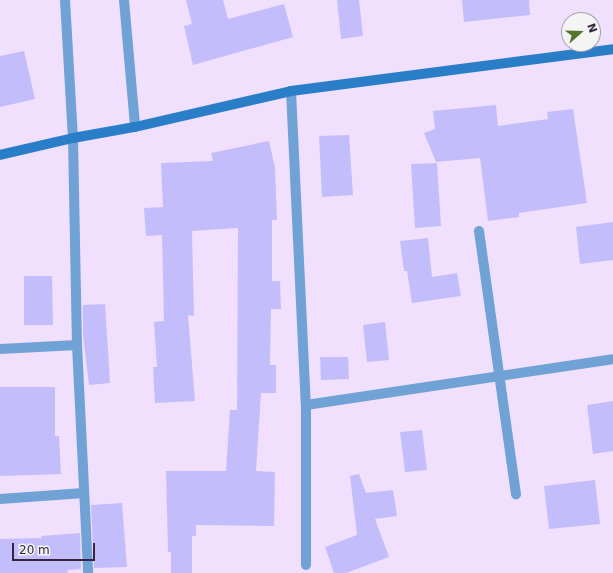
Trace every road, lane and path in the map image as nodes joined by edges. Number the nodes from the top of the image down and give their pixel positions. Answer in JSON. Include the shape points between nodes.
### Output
{"nodes":[{"id":1,"x":65,"y":0,"type":"edge"},
{"id":2,"x":124,"y":0,"type":"edge"},
{"id":3,"x":613,"y":49,"type":"edge"},
{"id":4,"x":291,"y":91,"type":"junction"},
{"id":5,"x":135,"y":127,"type":"junction"},
{"id":6,"x":74,"y":138,"type":"junction"},
{"id":7,"x":0,"y":155,"type":"edge"},
{"id":8,"x":478,"y":231,"type":"dead end"},
{"id":9,"x":77,"y":345,"type":"junction"},
{"id":10,"x":0,"y":349,"type":"edge"},
{"id":11,"x":613,"y":359,"type":"edge"},
{"id":12,"x":499,"y":376,"type":"junction"},
{"id":13,"x":306,"y":405,"type":"junction"},
{"id":14,"x":84,"y":494,"type":"junction"},
{"id":15,"x":516,"y":494,"type":"dead end"},
{"id":16,"x":0,"y":499,"type":"edge"},
{"id":17,"x":306,"y":564,"type":"dead end"},
{"id":18,"x":88,"y":573,"type":"edge"}],
"edges":[{"from":1,"to":6,"type":"street"},
{"from":2,"to":5,"type":"street"},
{"from":3,"to":4,"type":"street"},
{"from":4,"to":5,"type":"street"},
{"from":4,"to":13,"type":"street"},
{"from":5,"to":6,"type":"street"},
{"from":6,"to":7,"type":"street"},
{"from":6,"to":9,"type":"street"},
{"from":8,"to":12,"type":"street"},
{"from":9,"to":10,"type":"street"},
{"from":9,"to":14,"type":"street"},
{"from":11,"to":12,"type":"street"},
{"from":12,"to":13,"type":"street"},
{"from":12,"to":15,"type":"street"},
{"from":13,"to":17,"type":"street"},
{"from":14,"to":16,"type":"street"},
{"from":14,"to":18,"type":"street"}]}
